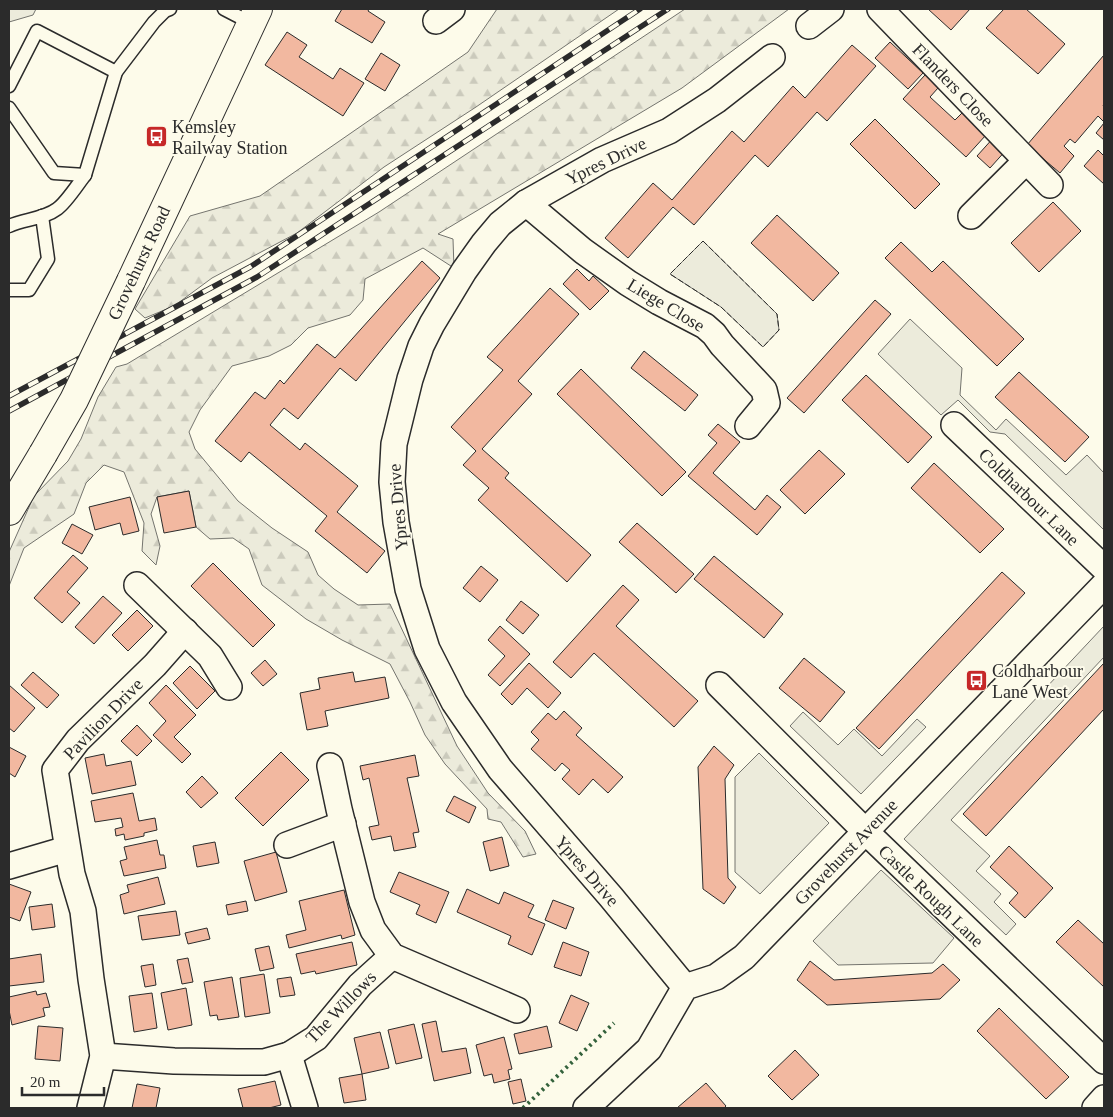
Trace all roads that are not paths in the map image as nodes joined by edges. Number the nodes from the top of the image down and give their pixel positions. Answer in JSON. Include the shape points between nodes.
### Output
{"nodes":[{"id":1,"x":170,"y":9,"type":"edge"},
{"id":2,"x":224,"y":9,"type":"edge"},
{"id":3,"x":831,"y":9,"type":"edge"},
{"id":4,"x":880,"y":9,"type":"edge"},
{"id":5,"x":255,"y":16,"type":"edge"},
{"id":6,"x":808,"y":26,"type":"dead end"},
{"id":7,"x":772,"y":57,"type":"dead end"},
{"id":8,"x":116,"y":72,"type":"junction"},
{"id":9,"x":9,"y":86,"type":"edge"},
{"id":10,"x":9,"y":108,"type":"edge"},
{"id":11,"x":1026,"y":161,"type":"junction"},
{"id":12,"x":85,"y":175,"type":"junction"},
{"id":13,"x":1050,"y":185,"type":"dead end"},
{"id":14,"x":526,"y":203,"type":"junction"},
{"id":15,"x":42,"y":216,"type":"junction"},
{"id":16,"x":972,"y":216,"type":"dead end"},
{"id":17,"x":9,"y":226,"type":"edge"},
{"id":18,"x":9,"y":290,"type":"edge"},
{"id":19,"x":954,"y":425,"type":"dead end"},
{"id":20,"x":748,"y":426,"type":"dead end"},
{"id":21,"x":9,"y":511,"type":"edge"},
{"id":22,"x":1104,"y":568,"type":"edge"},
{"id":23,"x":137,"y":585,"type":"dead end"},
{"id":24,"x":1104,"y":585,"type":"edge"},
{"id":25,"x":185,"y":631,"type":"junction"},
{"id":26,"x":719,"y":685,"type":"dead end"},
{"id":27,"x":229,"y":686,"type":"dead end"},
{"id":28,"x":330,"y":766,"type":"dead end"},
{"id":29,"x":343,"y":824,"type":"junction"},
{"id":30,"x":866,"y":832,"type":"junction"},
{"id":31,"x":288,"y":845,"type":"dead end"},
{"id":32,"x":67,"y":849,"type":"junction"},
{"id":33,"x":9,"y":866,"type":"edge"},
{"id":34,"x":392,"y":956,"type":"junction"},
{"id":35,"x":685,"y":987,"type":"junction"},
{"id":36,"x":518,"y":1010,"type":"dead end"},
{"id":37,"x":289,"y":1055,"type":"junction"},
{"id":38,"x":103,"y":1056,"type":"junction"},
{"id":39,"x":1104,"y":1061,"type":"edge"},
{"id":40,"x":1104,"y":1098,"type":"edge"},
{"id":41,"x":90,"y":1108,"type":"edge"},
{"id":42,"x":305,"y":1108,"type":"edge"},
{"id":43,"x":586,"y":1108,"type":"edge"},
{"id":44,"x":1095,"y":1108,"type":"edge"}],
"edges":[{"from":1,"to":8,"type":"lane","via":[[154,22]]},
{"from":2,"to":5,"type":"lane"},
{"from":3,"to":6,"type":"street"},
{"from":4,"to":11,"type":"street","name":"Flanders Close"},
{"from":5,"to":21,"type":"street","name":"Grovehurst Road","bridge":true,"via":[[74,400]]},
{"from":7,"to":14,"type":"street","name":"Ypres Drive","via":[[717,100],[669,131],[602,160]]},
{"from":8,"to":9,"type":"lane","via":[[37,30]]},
{"from":8,"to":12,"type":"lane"},
{"from":10,"to":12,"type":"lane","via":[[54,173]]},
{"from":11,"to":13,"type":"street","name":"Flanders Close"},
{"from":11,"to":16,"type":"street"},
{"from":12,"to":15,"type":"lane","via":[[58,209]]},
{"from":14,"to":20,"type":"street","name":"Liege Close","via":[[583,251],[628,283],[693,318],[714,334],[764,390],[767,402]]},
{"from":14,"to":35,"type":"street","name":"Ypres Drive","via":[[500,224],[464,271],[435,318],[410,379],[394,444],[392,482],[408,589],[428,649],[454,702],[500,769]]},
{"from":15,"to":17,"type":"lane"},
{"from":15,"to":18,"type":"lane","via":[[48,259],[29,290]]},
{"from":19,"to":22,"type":"street","name":"Coldharbour Lane"},
{"from":23,"to":25,"type":"street"},
{"from":24,"to":30,"type":"street","name":"Grovehurst Avenue"},
{"from":25,"to":27,"type":"street","via":[[210,656]]},
{"from":25,"to":32,"type":"street","name":"Pavilion Drive","via":[[156,665],[78,740],[55,770]]},
{"from":26,"to":30,"type":"street","name":"Castle Rough Lane"},
{"from":28,"to":29,"type":"street","name":"The Willows"},
{"from":29,"to":31,"type":"street"},
{"from":29,"to":34,"type":"street","name":"The Willows","via":[[365,909],[373,930]]},
{"from":30,"to":35,"type":"street","name":"Grovehurst Avenue","via":[[744,956],[716,977]]},
{"from":30,"to":39,"type":"street","name":"Castle Rough Lane"},
{"from":32,"to":33,"type":"street"},
{"from":32,"to":38,"type":"street","name":"Pavilion Drive","via":[[83,911]]},
{"from":34,"to":36,"type":"street","name":"The Willows"},
{"from":34,"to":37,"type":"street","name":"The Willows","via":[[360,985],[316,1038]]},
{"from":35,"to":43,"type":"street","via":[[649,1049]]},
{"from":37,"to":38,"type":"street","name":"The Willows","via":[[264,1062]]},
{"from":37,"to":42,"type":"street","name":"The Willows"},
{"from":38,"to":41,"type":"street","name":"Pavilion Drive"},
{"from":40,"to":44,"type":"street"}]}
